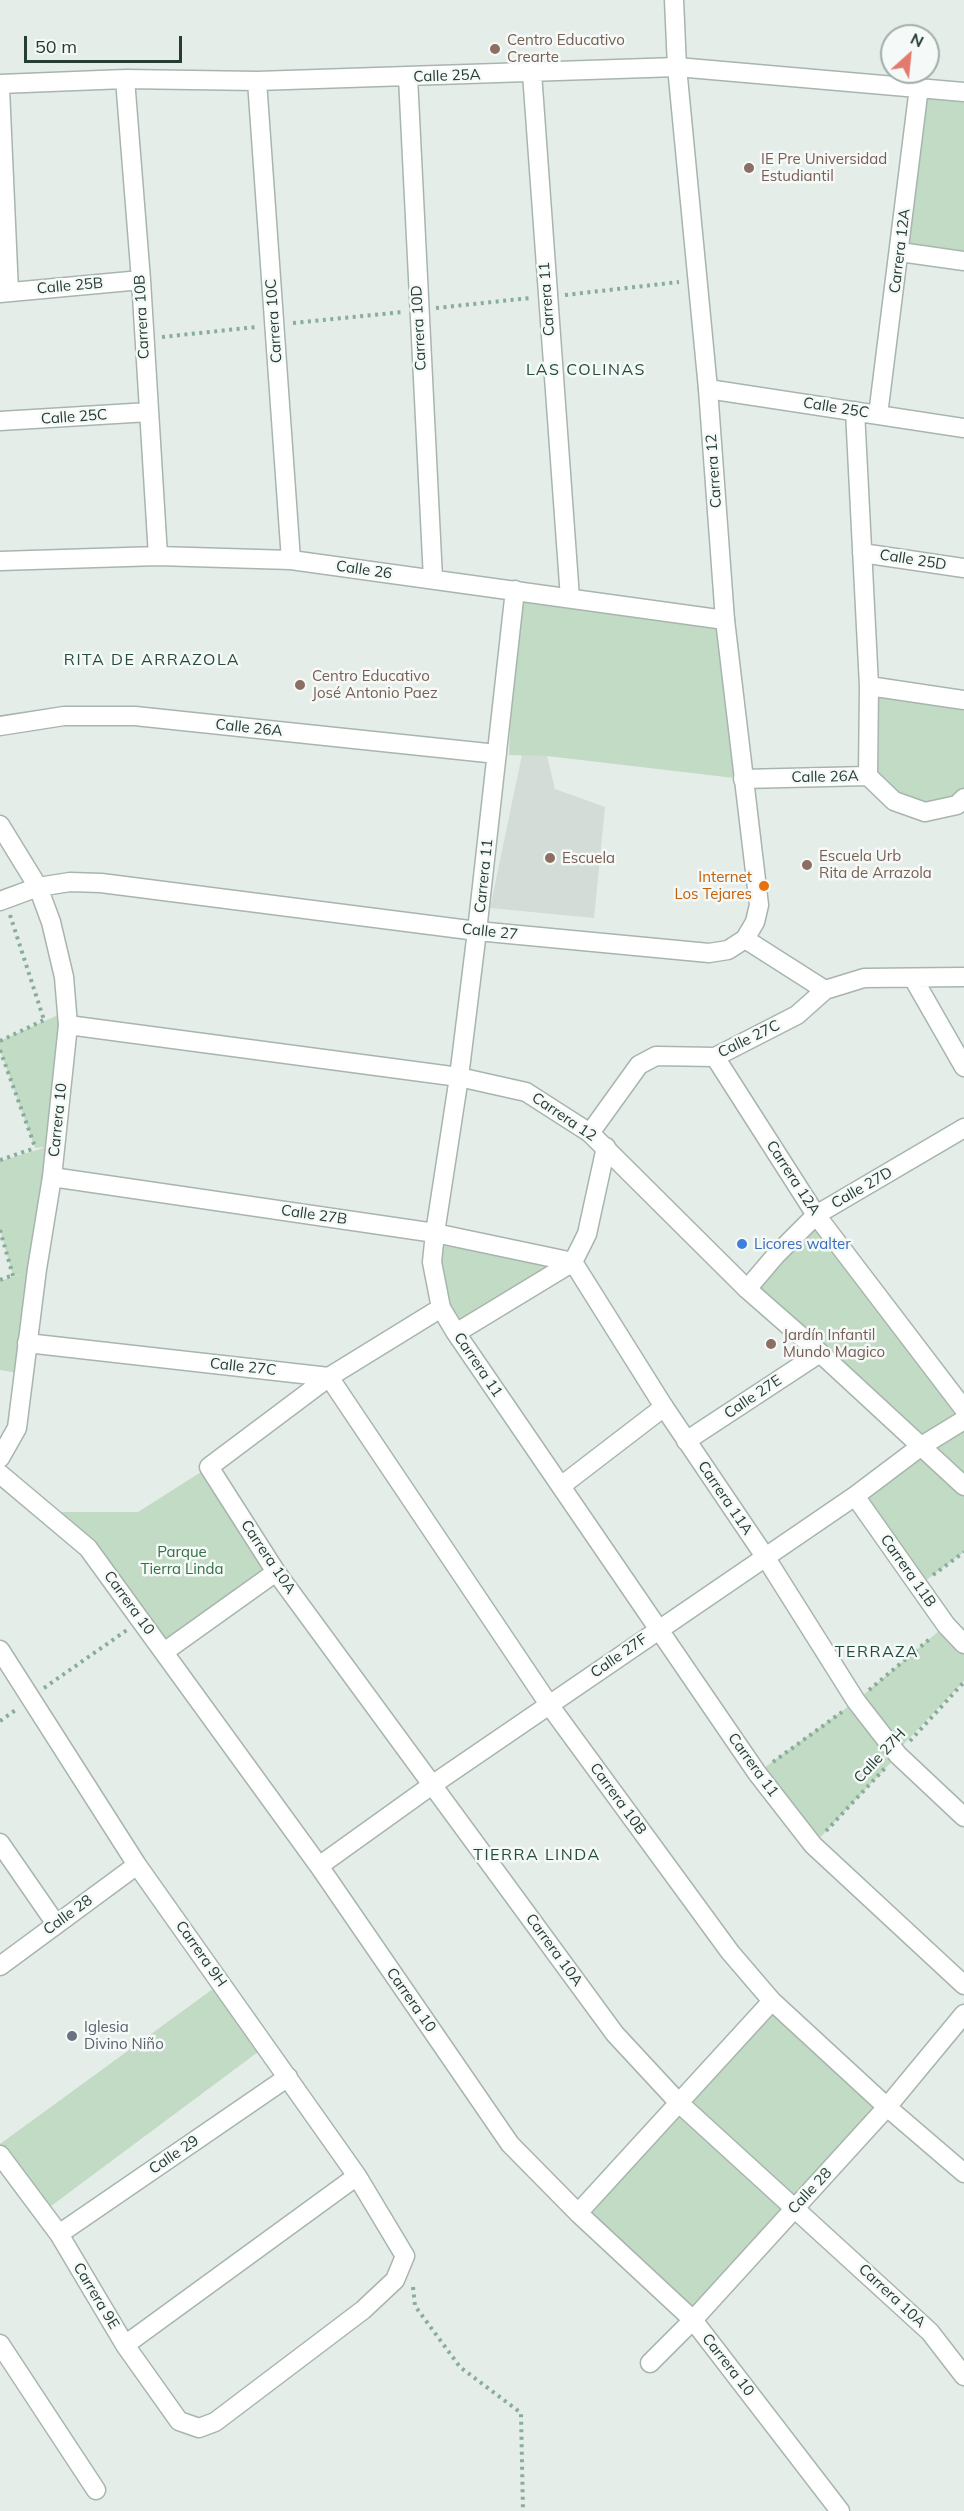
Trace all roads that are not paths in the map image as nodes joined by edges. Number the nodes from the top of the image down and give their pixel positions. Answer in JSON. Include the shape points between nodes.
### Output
{"nodes":[{"id":1,"x":674,"y":0,"type":"edge"},
{"id":2,"x":677,"y":67,"type":"junction"},
{"id":3,"x":532,"y":72,"type":"junction"},
{"id":4,"x":408,"y":77,"type":"junction"},
{"id":5,"x":124,"y":79,"type":"junction"},
{"id":6,"x":257,"y":81,"type":"junction"},
{"id":7,"x":0,"y":84,"type":"edge"},
{"id":8,"x":919,"y":87,"type":"junction"},
{"id":9,"x":0,"y":89,"type":"edge"},
{"id":10,"x":964,"y":92,"type":"edge"},
{"id":11,"x":900,"y":252,"type":"junction"},
{"id":12,"x":964,"y":261,"type":"edge"},
{"id":13,"x":141,"y":280,"type":"junction"},
{"id":14,"x":4,"y":292,"type":"edge"},
{"id":15,"x":708,"y":389,"type":"junction"},
{"id":16,"x":855,"y":411,"type":"junction"},
{"id":17,"x":149,"y":412,"type":"junction"},
{"id":18,"x":878,"y":415,"type":"junction"},
{"id":19,"x":0,"y":421,"type":"edge"},
{"id":20,"x":964,"y":428,"type":"edge"},
{"id":21,"x":862,"y":553,"type":"junction"},
{"id":22,"x":158,"y":556,"type":"junction"},
{"id":23,"x":291,"y":560,"type":"junction"},
{"id":24,"x":0,"y":561,"type":"edge"},
{"id":25,"x":964,"y":568,"type":"edge"},
{"id":26,"x":433,"y":579,"type":"junction"},
{"id":27,"x":516,"y":590,"type":"junction"},
{"id":28,"x":570,"y":598,"type":"junction"},
{"id":29,"x":725,"y":620,"type":"junction"},
{"id":30,"x":869,"y":686,"type":"junction"},
{"id":31,"x":964,"y":700,"type":"edge"},
{"id":32,"x":0,"y":726,"type":"edge"},
{"id":33,"x":497,"y":754,"type":"junction"},
{"id":34,"x":868,"y":776,"type":"junction"},
{"id":35,"x":743,"y":779,"type":"junction"},
{"id":36,"x":964,"y":798,"type":"edge"},
{"id":37,"x":0,"y":825,"type":"edge"},
{"id":38,"x":38,"y":887,"type":"junction"},
{"id":39,"x":2,"y":900,"type":"edge"},
{"id":40,"x":477,"y":931,"type":"junction"},
{"id":41,"x":745,"y":939,"type":"junction"},
{"id":42,"x":964,"y":976,"type":"edge"},
{"id":43,"x":913,"y":978,"type":"junction"},
{"id":44,"x":825,"y":990,"type":"junction"},
{"id":45,"x":68,"y":1018,"type":"junction"},
{"id":46,"x":715,"y":1057,"type":"junction"},
{"id":47,"x":964,"y":1067,"type":"edge"},
{"id":48,"x":459,"y":1077,"type":"junction"},
{"id":49,"x":964,"y":1128,"type":"edge"},
{"id":50,"x":590,"y":1132,"type":"junction"},
{"id":51,"x":606,"y":1147,"type":"junction"},
{"id":52,"x":52,"y":1177,"type":"junction"},
{"id":53,"x":816,"y":1215,"type":"junction"},
{"id":54,"x":435,"y":1233,"type":"junction"},
{"id":55,"x":573,"y":1262,"type":"junction"},
{"id":56,"x":747,"y":1289,"type":"junction"},
{"id":57,"x":441,"y":1308,"type":"junction"},
{"id":58,"x":456,"y":1333,"type":"junction"},
{"id":59,"x":27,"y":1343,"type":"junction"},
{"id":60,"x":820,"y":1353,"type":"junction"},
{"id":61,"x":329,"y":1377,"type":"junction"},
{"id":62,"x":664,"y":1407,"type":"junction"},
{"id":63,"x":964,"y":1409,"type":"edge"},
{"id":64,"x":964,"y":1420,"type":"edge"},
{"id":65,"x":686,"y":1441,"type":"junction"},
{"id":66,"x":920,"y":1447,"type":"junction"},
{"id":67,"x":0,"y":1458,"type":"edge"},
{"id":68,"x":0,"y":1474,"type":"edge"},
{"id":69,"x":561,"y":1486,"type":"junction"},
{"id":70,"x":964,"y":1486,"type":"edge"},
{"id":71,"x":855,"y":1496,"type":"junction"},
{"id":72,"x":766,"y":1558,"type":"junction"},
{"id":73,"x":276,"y":1572,"type":"junction"},
{"id":74,"x":659,"y":1628,"type":"junction"},
{"id":75,"x":964,"y":1644,"type":"edge"},
{"id":76,"x":0,"y":1650,"type":"edge"},
{"id":77,"x":164,"y":1652,"type":"junction"},
{"id":78,"x":550,"y":1706,"type":"junction"},
{"id":79,"x":432,"y":1785,"type":"junction"},
{"id":80,"x":964,"y":1817,"type":"edge"},
{"id":81,"x":0,"y":1843,"type":"edge"},
{"id":82,"x":137,"y":1865,"type":"junction"},
{"id":83,"x":319,"y":1866,"type":"junction"},
{"id":84,"x":56,"y":1924,"type":"junction"},
{"id":85,"x":0,"y":1966,"type":"edge"},
{"id":86,"x":964,"y":1985,"type":"edge"},
{"id":87,"x":772,"y":2001,"type":"junction"},
{"id":88,"x":964,"y":2014,"type":"edge"},
{"id":89,"x":288,"y":2077,"type":"junction"},
{"id":90,"x":679,"y":2103,"type":"junction"},
{"id":91,"x":887,"y":2107,"type":"junction"},
{"id":92,"x":0,"y":2155,"type":"edge"},
{"id":93,"x":964,"y":2173,"type":"edge"},
{"id":94,"x":357,"y":2176,"type":"junction"},
{"id":95,"x":795,"y":2206,"type":"junction"},
{"id":96,"x":578,"y":2213,"type":"junction"},
{"id":97,"x":59,"y":2234,"type":"junction"},
{"id":98,"x":693,"y":2320,"type":"junction"},
{"id":99,"x":0,"y":2344,"type":"edge"},
{"id":100,"x":125,"y":2345,"type":"junction"},
{"id":101,"x":650,"y":2363,"type":"dead end"},
{"id":102,"x":964,"y":2376,"type":"edge"},
{"id":103,"x":199,"y":2428,"type":"joint"},
{"id":104,"x":96,"y":2490,"type":"dead end"},
{"id":105,"x":840,"y":2511,"type":"edge"}],
"edges":[{"from":1,"to":2,"type":"street","name":"Carrera 12"},
{"from":2,"to":3,"type":"street","name":"Calle 25A"},
{"from":2,"to":8,"type":"street","name":"Calle 25A"},
{"from":2,"to":15,"type":"street","name":"Carrera 12"},
{"from":3,"to":4,"type":"street","name":"Calle 25A"},
{"from":3,"to":28,"type":"street","name":"Carrera 11"},
{"from":4,"to":6,"type":"street","name":"Calle 25A"},
{"from":4,"to":26,"type":"street","name":"Carrera 10D"},
{"from":5,"to":6,"type":"street","name":"Calle 25A"},
{"from":5,"to":7,"type":"street","name":"Calle 25A"},
{"from":5,"to":13,"type":"street","name":"Carrera 10B"},
{"from":6,"to":23,"type":"street","name":"Carrera 10C"},
{"from":8,"to":10,"type":"street","name":"Calle 25A"},
{"from":8,"to":11,"type":"street","name":"Carrera 12A"},
{"from":9,"to":14,"type":"street"},
{"from":11,"to":12,"type":"street"},
{"from":11,"to":18,"type":"street","name":"Carrera 12A"},
{"from":13,"to":14,"type":"street","name":"Calle 25B"},
{"from":13,"to":17,"type":"street","name":"Carrera 10B"},
{"from":15,"to":16,"type":"street","name":"Calle 25C"},
{"from":15,"to":29,"type":"street","name":"Carrera 12"},
{"from":16,"to":18,"type":"street","name":"Calle 25C"},
{"from":16,"to":21,"type":"street"},
{"from":17,"to":19,"type":"street","name":"Calle 25C"},
{"from":17,"to":22,"type":"street","name":"Carrera 10B"},
{"from":18,"to":20,"type":"street","name":"Calle 25C"},
{"from":21,"to":25,"type":"street","name":"Calle 25D"},
{"from":21,"to":30,"type":"street"},
{"from":22,"to":23,"type":"street","name":"Calle 26"},
{"from":22,"to":24,"type":"street","name":"Calle 26"},
{"from":23,"to":26,"type":"street","name":"Calle 26"},
{"from":26,"to":27,"type":"street","name":"Calle 26"},
{"from":27,"to":28,"type":"street","name":"Calle 26"},
{"from":27,"to":33,"type":"street","name":"Carrera 11"},
{"from":28,"to":29,"type":"street","name":"Calle 26"},
{"from":29,"to":35,"type":"street","name":"Carrera 12"},
{"from":30,"to":31,"type":"street"},
{"from":30,"to":34,"type":"street"},
{"from":32,"to":33,"type":"street","name":"Calle 26A","via":[[64,716],[135,716]]},
{"from":33,"to":40,"type":"street","name":"Carrera 11"},
{"from":34,"to":35,"type":"street","name":"Calle 26A"},
{"from":34,"to":36,"type":"street","name":"Calle 26A","via":[[894,801],[925,812],[957,805]]},
{"from":35,"to":41,"type":"street","name":"Carrera 12","via":[[759,905]]},
{"from":37,"to":38,"type":"street","name":"Carrera 10"},
{"from":38,"to":39,"type":"street","name":"Calle 27"},
{"from":38,"to":40,"type":"street","name":"Calle 27","via":[[101,883]]},
{"from":38,"to":45,"type":"street","name":"Carrera 10","via":[[64,977]]},
{"from":40,"to":41,"type":"street","name":"Calle 27","via":[[709,953],[728,950]]},
{"from":40,"to":48,"type":"street","name":"Carrera 11"},
{"from":41,"to":44,"type":"street"},
{"from":42,"to":43,"type":"street"},
{"from":43,"to":44,"type":"street","via":[[864,978]]},
{"from":43,"to":47,"type":"street"},
{"from":44,"to":46,"type":"street","name":"Calle 27C","via":[[797,1015]]},
{"from":45,"to":48,"type":"street","name":"Carrera 12"},
{"from":45,"to":52,"type":"street","name":"Carrera 10"},
{"from":46,"to":50,"type":"street","name":"Calle 27C","via":[[656,1056],[639,1065]]},
{"from":46,"to":53,"type":"street","name":"Carrera 12A"},
{"from":48,"to":50,"type":"street","name":"Carrera 12","via":[[526,1092]]},
{"from":48,"to":54,"type":"street","name":"Carrera 11"},
{"from":49,"to":53,"type":"street","name":"Calle 27D"},
{"from":50,"to":51,"type":"street","name":"Carrera 12"},
{"from":51,"to":55,"type":"street","via":[[587,1234]]},
{"from":51,"to":56,"type":"street","name":"Carrera 12"},
{"from":52,"to":54,"type":"street","name":"Calle 27B"},
{"from":52,"to":59,"type":"street","name":"Carrera 10"},
{"from":53,"to":56,"type":"street","name":"Calle 27D"},
{"from":53,"to":63,"type":"street","name":"Carrera 12A"},
{"from":54,"to":55,"type":"street","name":"Calle 27B"},
{"from":54,"to":57,"type":"street","name":"Carrera 11","via":[[432,1262]]},
{"from":55,"to":58,"type":"street"},
{"from":55,"to":62,"type":"street","name":"Carrera 11A"},
{"from":56,"to":60,"type":"street","name":"Carrera 12"},
{"from":57,"to":58,"type":"street","name":"Carrera 11"},
{"from":57,"to":61,"type":"street"},
{"from":58,"to":69,"type":"street","name":"Carrera 11"},
{"from":59,"to":61,"type":"street","name":"Calle 27C"},
{"from":59,"to":67,"type":"street","name":"Carrera 10","via":[[17,1428]]},
{"from":60,"to":65,"type":"street","name":"Calle 27E"},
{"from":60,"to":66,"type":"street","name":"Carrera 12"},
{"from":61,"to":73,"type":"street","name":"Carrera 10A","via":[[209,1467]]},
{"from":61,"to":78,"type":"street","name":"Carrera 10B"},
{"from":62,"to":65,"type":"street","name":"Carrera 11A"},
{"from":62,"to":69,"type":"street"},
{"from":64,"to":66,"type":"street","name":"Calle 27F"},
{"from":65,"to":72,"type":"street","name":"Carrera 11A"},
{"from":66,"to":70,"type":"street","name":"Carrera 12"},
{"from":66,"to":71,"type":"street","name":"Calle 27F"},
{"from":68,"to":77,"type":"street","name":"Carrera 10","via":[[88,1548]]},
{"from":69,"to":74,"type":"street","name":"Carrera 11"},
{"from":71,"to":72,"type":"street","name":"Calle 27F"},
{"from":71,"to":75,"type":"street","name":"Carrera 11B"},
{"from":72,"to":74,"type":"street","name":"Calle 27F"},
{"from":72,"to":80,"type":"street","name":"Carrera 11A","via":[[856,1701],[898,1755]]},
{"from":73,"to":77,"type":"street"},
{"from":73,"to":79,"type":"street","name":"Carrera 10A"},
{"from":74,"to":78,"type":"street","name":"Calle 27F"},
{"from":74,"to":86,"type":"street","name":"Carrera 11","via":[[758,1773],[813,1845]]},
{"from":76,"to":82,"type":"street","name":"Carrera 9H"},
{"from":77,"to":83,"type":"street","name":"Carrera 10"},
{"from":78,"to":79,"type":"street","name":"Calle 27F"},
{"from":78,"to":87,"type":"street","name":"Carrera 10B","via":[[730,1952]]},
{"from":79,"to":83,"type":"street","name":"Calle 27F"},
{"from":79,"to":90,"type":"street","name":"Carrera 10A","via":[[615,2034]]},
{"from":81,"to":84,"type":"street"},
{"from":82,"to":84,"type":"street","name":"Calle 28"},
{"from":82,"to":89,"type":"street","name":"Carrera 9H"},
{"from":83,"to":96,"type":"street","name":"Carrera 10","via":[[510,2144]]},
{"from":84,"to":85,"type":"street","name":"Calle 28"},
{"from":87,"to":90,"type":"street"},
{"from":87,"to":91,"type":"street","name":"Carrera 10B"},
{"from":88,"to":91,"type":"street","name":"Calle 28"},
{"from":89,"to":94,"type":"street","name":"Carrera 9H"},
{"from":89,"to":97,"type":"street","name":"Calle 29"},
{"from":90,"to":95,"type":"street","name":"Carrera 10A"},
{"from":90,"to":96,"type":"street"},
{"from":91,"to":93,"type":"street","name":"Carrera 10B"},
{"from":91,"to":95,"type":"street","name":"Calle 28"},
{"from":92,"to":97,"type":"street","name":"Carrera 9E"},
{"from":94,"to":100,"type":"street"},
{"from":94,"to":103,"type":"street","name":"Carrera 9H","via":[[405,2256],[395,2280],[363,2310],[215,2422]]},
{"from":95,"to":98,"type":"street","name":"Calle 28"},
{"from":95,"to":102,"type":"street","name":"Carrera 10A","via":[[930,2332]]},
{"from":96,"to":98,"type":"street","name":"Carrera 10"},
{"from":97,"to":100,"type":"street","name":"Carrera 9E"},
{"from":98,"to":101,"type":"street","name":"Calle 28"},
{"from":98,"to":105,"type":"street","name":"Carrera 10"},
{"from":99,"to":104,"type":"street"},
{"from":100,"to":103,"type":"street","name":"Carrera 9E","via":[[179,2421]]}]}
